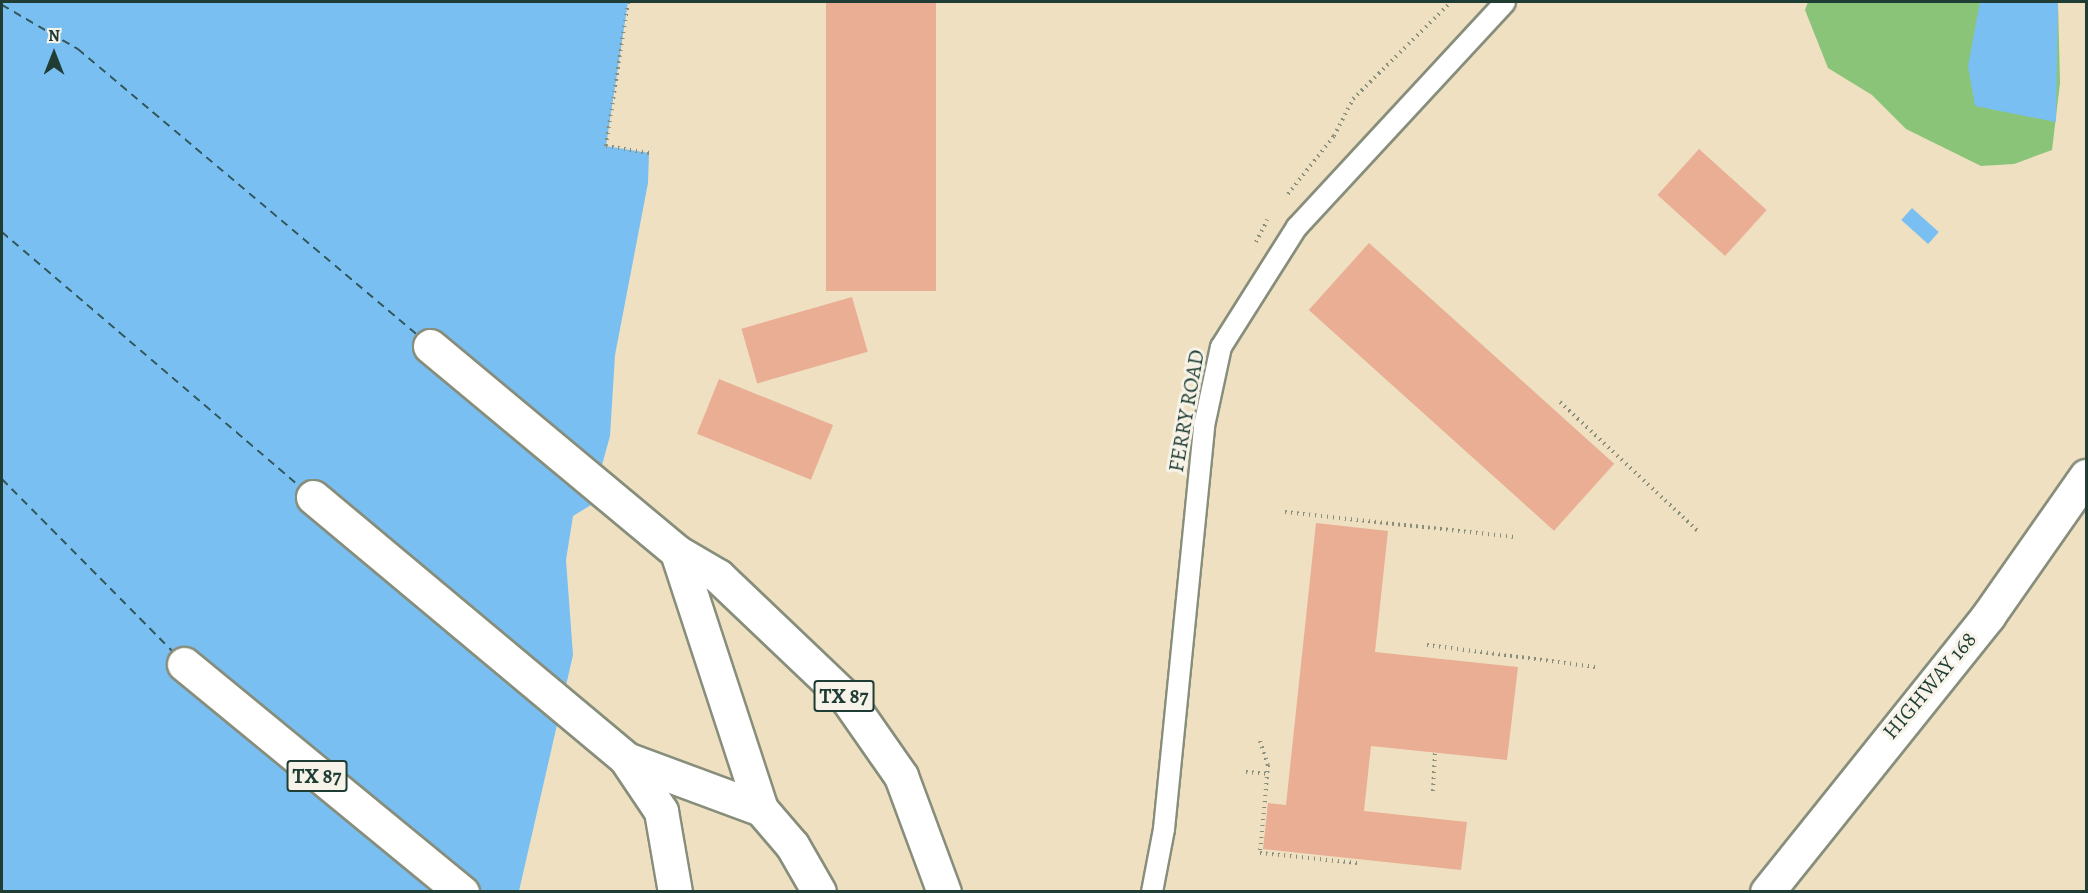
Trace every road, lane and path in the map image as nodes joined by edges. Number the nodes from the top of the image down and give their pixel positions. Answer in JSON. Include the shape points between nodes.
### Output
{"nodes":[{"id":1,"x":628,"y":2,"type":"edge"},
{"id":2,"x":1450,"y":2,"type":"edge"},
{"id":3,"x":1504,"y":2,"type":"edge"},
{"id":4,"x":650,"y":153,"type":"dead end"},
{"id":5,"x":1285,"y":198,"type":"dead end"},
{"id":6,"x":1271,"y":215,"type":"dead end"},
{"id":7,"x":1275,"y":261,"type":"junction"},
{"id":8,"x":430,"y":346,"type":"dead end"},
{"id":9,"x":1560,"y":402,"type":"dead end"},
{"id":10,"x":2086,"y":476,"type":"edge"},
{"id":11,"x":313,"y":497,"type":"dead end"},
{"id":12,"x":1285,"y":512,"type":"dead end"},
{"id":13,"x":1699,"y":532,"type":"dead end"},
{"id":14,"x":1515,"y":537,"type":"dead end"},
{"id":15,"x":677,"y":552,"type":"junction"},
{"id":16,"x":1427,"y":645,"type":"dead end"},
{"id":17,"x":184,"y":664,"type":"dead end"},
{"id":18,"x":1596,"y":667,"type":"dead end"},
{"id":19,"x":1260,"y":741,"type":"dead end"},
{"id":20,"x":1435,"y":752,"type":"dead end"},
{"id":21,"x":626,"y":759,"type":"junction"},
{"id":22,"x":1246,"y":772,"type":"dead end"},
{"id":23,"x":1267,"y":774,"type":"junction"},
{"id":24,"x":1433,"y":791,"type":"dead end"},
{"id":25,"x":761,"y":809,"type":"junction"},
{"id":26,"x":1357,"y":863,"type":"dead end"},
{"id":27,"x":456,"y":890,"type":"edge"},
{"id":28,"x":675,"y":891,"type":"edge"},
{"id":29,"x":819,"y":891,"type":"edge"},
{"id":30,"x":944,"y":891,"type":"edge"},
{"id":31,"x":1152,"y":891,"type":"edge"},
{"id":32,"x":1767,"y":891,"type":"edge"}],
"edges":[{"from":1,"to":4,"type":"path","via":[[606,146]]},
{"from":2,"to":5,"type":"path","via":[[1353,99],[1334,136]]},
{"from":3,"to":7,"type":"lane","name":"FERRY ROAD","via":[[1297,227]]},
{"from":6,"to":7,"type":"path","via":[[1255,238]]},
{"from":7,"to":31,"type":"lane","name":"FERRY ROAD","via":[[1221,347],[1211,386]]},
{"from":8,"to":15,"type":"main road","number":"TX 87"},
{"from":9,"to":13,"type":"path"},
{"from":10,"to":32,"type":"main road","name":"HIGHWAY 168","via":[[1988,616]]},
{"from":11,"to":21,"type":"main road"},
{"from":12,"to":14,"type":"path"},
{"from":15,"to":25,"type":"main road"},
{"from":15,"to":30,"type":"main road","number":"TX 87","via":[[718,576],[867,722],[913,799]]},
{"from":16,"to":18,"type":"path"},
{"from":17,"to":27,"type":"main road","number":"TX 87"},
{"from":19,"to":23,"type":"path"},
{"from":20,"to":24,"type":"path"},
{"from":21,"to":25,"type":"main road"},
{"from":21,"to":28,"type":"main road","via":[[661,811]]},
{"from":22,"to":23,"type":"path"},
{"from":23,"to":26,"type":"path","via":[[1260,853]]},
{"from":25,"to":29,"type":"main road","via":[[792,845]]}]}
